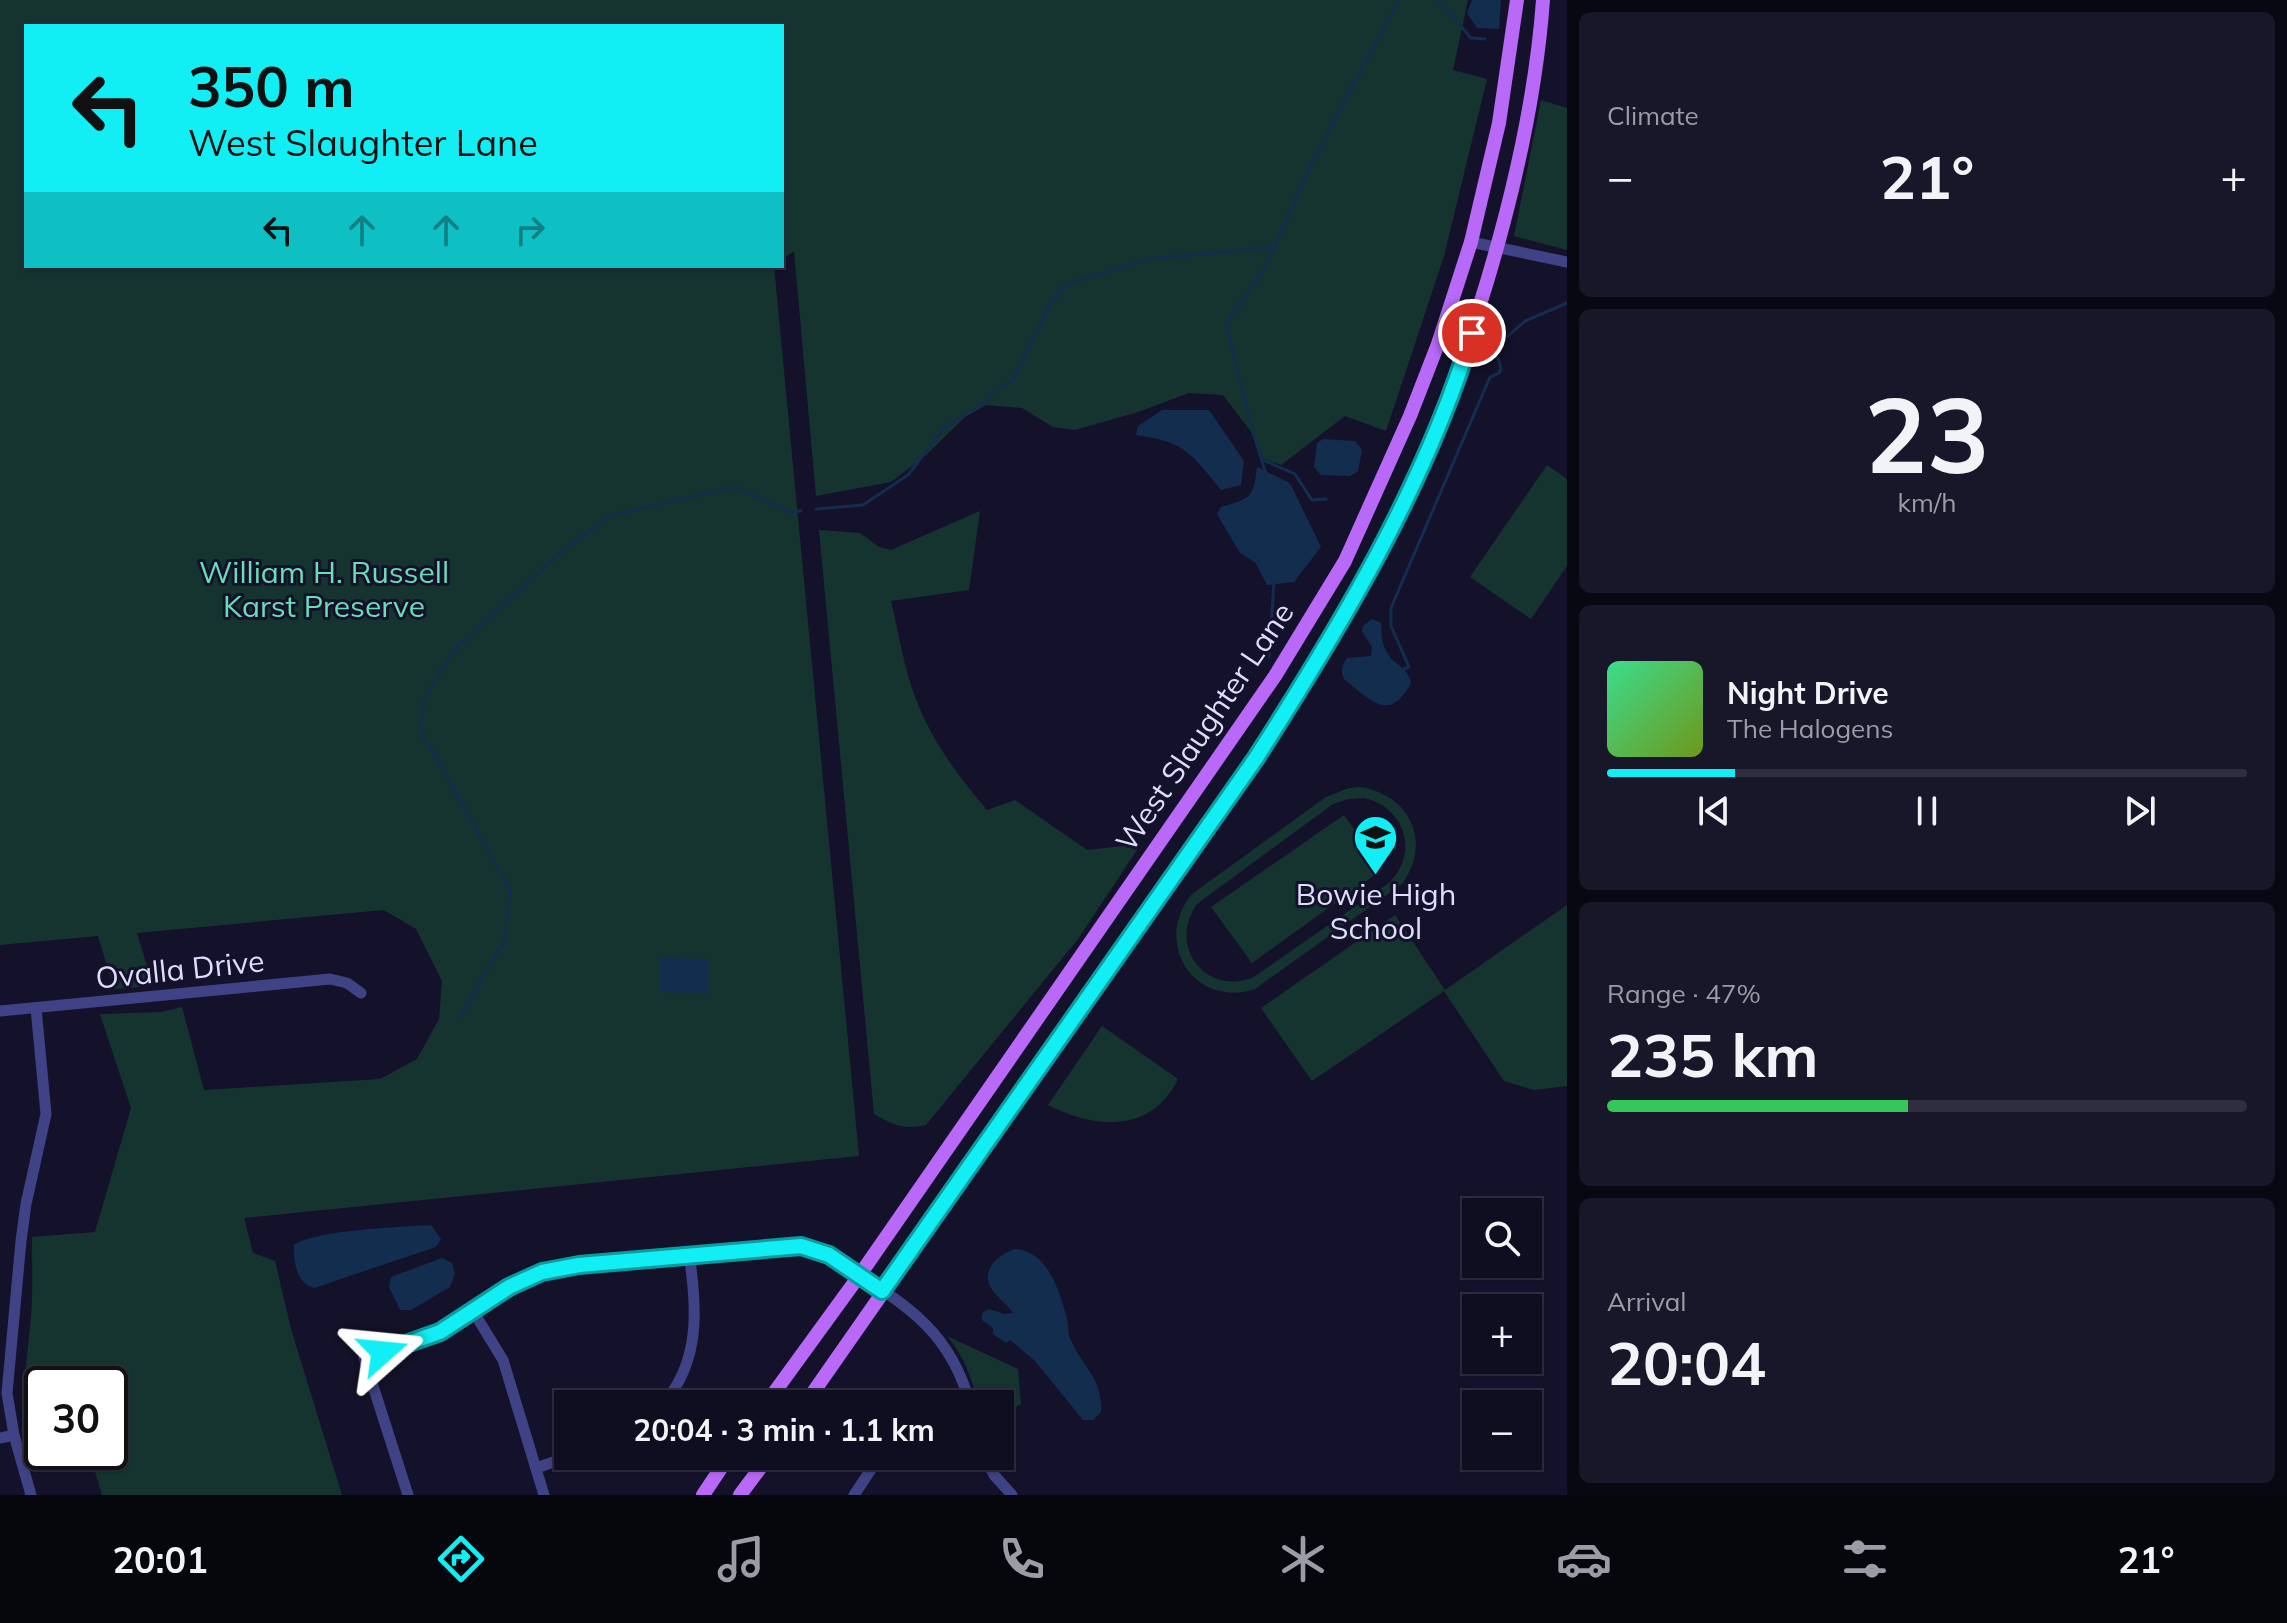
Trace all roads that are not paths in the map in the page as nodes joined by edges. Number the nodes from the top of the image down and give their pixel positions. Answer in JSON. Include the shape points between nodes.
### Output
{"nodes":[{"id":1,"x":1517,"y":0,"type":"edge"},
{"id":2,"x":1543,"y":0,"type":"edge"},
{"id":3,"x":1471,"y":242,"type":"junction"},
{"id":4,"x":1498,"y":246,"type":"junction"},
{"id":5,"x":1567,"y":262,"type":"edge"},
{"id":6,"x":1275,"y":676,"type":"junction"},
{"id":7,"x":1298,"y":692,"type":"junction"},
{"id":8,"x":361,"y":993,"type":"dead end"},
{"id":9,"x":36,"y":1008,"type":"junction"},
{"id":10,"x":0,"y":1011,"type":"edge"},
{"id":11,"x":689,"y":1254,"type":"junction"},
{"id":12,"x":859,"y":1276,"type":"junction"},
{"id":13,"x":882,"y":1291,"type":"junction"},
{"id":14,"x":14,"y":1306,"type":"junction"},
{"id":15,"x":0,"y":1307,"type":"edge"},
{"id":16,"x":473,"y":1311,"type":"junction"},
{"id":17,"x":671,"y":1390,"type":"edge"},
{"id":18,"x":776,"y":1390,"type":"edge"},
{"id":19,"x":815,"y":1390,"type":"edge"},
{"id":20,"x":964,"y":1390,"type":"edge"},
{"id":21,"x":14,"y":1435,"type":"junction"},
{"id":22,"x":0,"y":1438,"type":"edge"},
{"id":23,"x":554,"y":1462,"type":"edge"},
{"id":24,"x":536,"y":1468,"type":"junction"},
{"id":25,"x":720,"y":1470,"type":"edge"},
{"id":26,"x":759,"y":1470,"type":"edge"},
{"id":27,"x":871,"y":1470,"type":"edge"},
{"id":28,"x":991,"y":1470,"type":"edge"},
{"id":29,"x":31,"y":1495,"type":"edge"},
{"id":30,"x":408,"y":1495,"type":"edge"},
{"id":31,"x":544,"y":1495,"type":"edge"},
{"id":32,"x":703,"y":1495,"type":"edge"},
{"id":33,"x":740,"y":1495,"type":"edge"},
{"id":34,"x":854,"y":1495,"type":"edge"},
{"id":35,"x":1012,"y":1495,"type":"edge"}],
"edges":[{"from":1,"to":3,"type":"main road","name":"West Slaughter Lane","via":[[1499,123]]},
{"from":2,"to":4,"type":"main road","name":"West Slaughter Lane","via":[[1523,146]]},
{"from":3,"to":4,"type":"street"},
{"from":3,"to":6,"type":"main road","name":"West Slaughter Lane","via":[[1410,416],[1345,561]]},
{"from":4,"to":5,"type":"street"},
{"from":4,"to":7,"type":"main road","name":"West Slaughter Lane","via":[[1462,363],[1422,465],[1371,569]]},
{"from":6,"to":7,"type":"main road"},
{"from":6,"to":12,"type":"main road","name":"West Slaughter Lane"},
{"from":7,"to":13,"type":"main road","name":"West Slaughter Lane"},
{"from":8,"to":9,"type":"street","name":"Ovalla Drive","via":[[330,979]]},
{"from":9,"to":10,"type":"street","name":"Ovalla Drive"},
{"from":9,"to":14,"type":"street","via":[[45,1129],[26,1204]]},
{"from":11,"to":12,"type":"street","via":[[801,1246],[829,1255]]},
{"from":11,"to":16,"type":"street","via":[[542,1272]]},
{"from":11,"to":17,"type":"street","via":[[695,1330],[686,1366]]},
{"from":12,"to":13,"type":"street"},
{"from":12,"to":18,"type":"main road","name":"West Slaughter Lane"},
{"from":13,"to":19,"type":"main road","name":"West Slaughter Lane"},
{"from":13,"to":20,"type":"street","via":[[938,1336],[958,1367]]},
{"from":14,"to":15,"type":"street"},
{"from":14,"to":21,"type":"street","via":[[7,1393]]},
{"from":16,"to":24,"type":"street","via":[[503,1360]]},
{"from":16,"to":30,"type":"street","via":[[430,1337],[364,1358]]},
{"from":21,"to":22,"type":"street"},
{"from":21,"to":29,"type":"street"},
{"from":23,"to":24,"type":"street"},
{"from":24,"to":31,"type":"street"},
{"from":25,"to":32,"type":"main road"},
{"from":26,"to":33,"type":"main road"},
{"from":27,"to":34,"type":"street"},
{"from":28,"to":35,"type":"street"}]}
